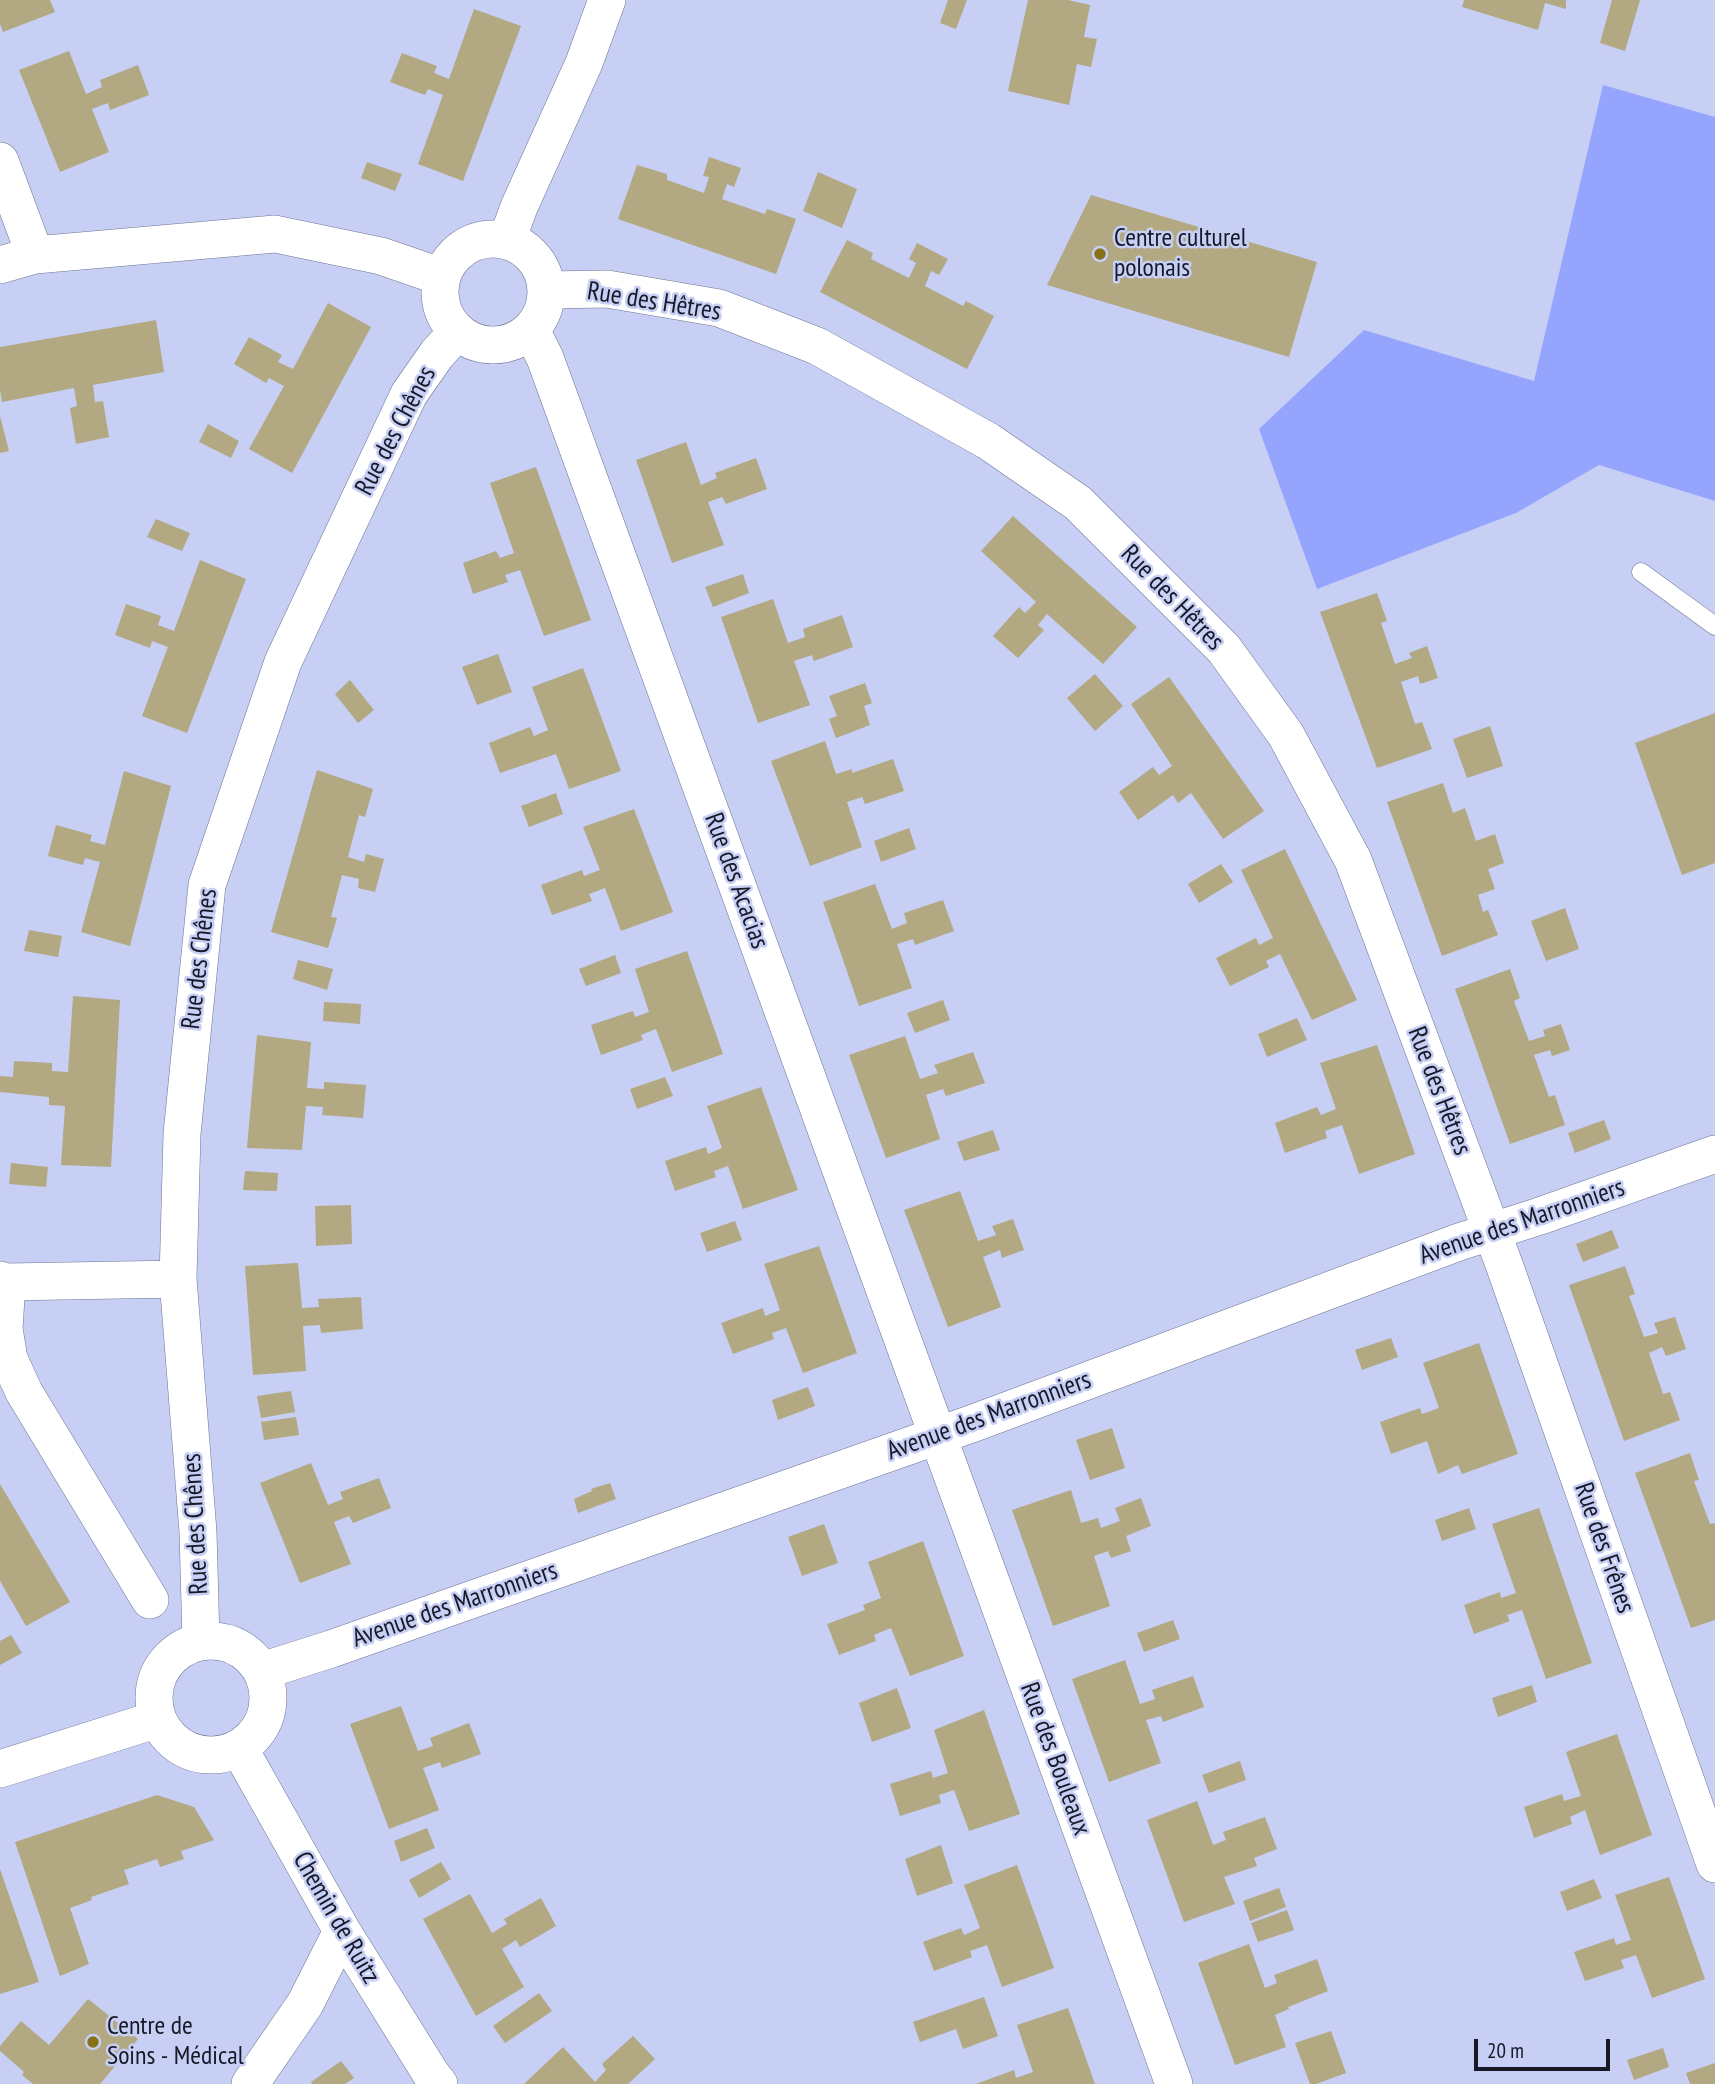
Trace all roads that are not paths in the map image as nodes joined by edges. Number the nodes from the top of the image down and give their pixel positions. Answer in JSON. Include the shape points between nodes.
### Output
{"nodes":[{"id":1,"x":607,"y":0,"type":"edge"},
{"id":2,"x":0,"y":162,"type":"edge"},
{"id":3,"x":507,"y":240,"type":"junction"},
{"id":4,"x":35,"y":256,"type":"junction"},
{"id":5,"x":0,"y":265,"type":"edge"},
{"id":6,"x":442,"y":277,"type":"junction"},
{"id":7,"x":546,"y":290,"type":"junction"},
{"id":8,"x":531,"y":330,"type":"junction"},
{"id":9,"x":457,"y":332,"type":"junction"},
{"id":10,"x":1641,"y":572,"type":"dead end"},
{"id":11,"x":1715,"y":626,"type":"edge"},
{"id":12,"x":1715,"y":1154,"type":"edge"},
{"id":13,"x":1490,"y":1232,"type":"junction"},
{"id":14,"x":178,"y":1279,"type":"junction"},
{"id":15,"x":4,"y":1281,"type":"edge"},
{"id":16,"x":937,"y":1434,"type":"junction"},
{"id":17,"x":150,"y":1600,"type":"dead end"},
{"id":18,"x":201,"y":1642,"type":"junction"},
{"id":19,"x":261,"y":1671,"type":"junction"},
{"id":20,"x":158,"y":1719,"type":"junction"},
{"id":21,"x":239,"y":1748,"type":"junction"},
{"id":22,"x":0,"y":1769,"type":"edge"},
{"id":23,"x":1715,"y":1864,"type":"edge"},
{"id":24,"x":342,"y":1931,"type":"junction"},
{"id":25,"x":250,"y":2084,"type":"edge"},
{"id":26,"x":439,"y":2084,"type":"edge"},
{"id":27,"x":1174,"y":2084,"type":"edge"}],
"edges":[{"from":1,"to":3,"type":"street"},
{"from":2,"to":4,"type":"street"},
{"from":3,"to":6,"type":"street","via":[[480,240],[467,246],[456,253]]},
{"from":3,"to":7,"type":"street","via":[[535,259]]},
{"from":4,"to":5,"type":"street"},
{"from":4,"to":6,"type":"street","via":[[275,234],[381,256]]},
{"from":6,"to":9,"type":"street","via":[[441,307]]},
{"from":7,"to":8,"type":"street","via":[[545,305]]},
{"from":7,"to":13,"type":"street","name":"Rue des Hêtres","via":[[607,289],[719,308],[817,346],[988,441],[1078,503],[1224,649],[1286,735],[1353,860]]},
{"from":8,"to":9,"type":"street","via":[[515,341],[495,346],[475,343]]},
{"from":8,"to":16,"type":"street","name":"Rue des Acacias"},
{"from":9,"to":14,"type":"street","name":"Rue des Chênes","via":[[409,394],[282,662],[207,886],[182,1135]]},
{"from":10,"to":11,"type":"lane"},
{"from":12,"to":13,"type":"street","name":"Avenue des Marronniers"},
{"from":13,"to":16,"type":"street","name":"Avenue des Marronniers"},
{"from":13,"to":23,"type":"street","name":"Rue des Frênes"},
{"from":14,"to":15,"type":"street"},
{"from":14,"to":18,"type":"street","name":"Rue des Chênes","via":[[198,1532]]},
{"from":15,"to":17,"type":"street","via":[[4,1329],[9,1359],[19,1381]]},
{"from":16,"to":19,"type":"street","name":"Avenue des Marronniers"},
{"from":16,"to":27,"type":"street","name":"Rue des Bouleaux"},
{"from":18,"to":19,"type":"street","via":[[219,1641],[236,1647]]},
{"from":18,"to":20,"type":"street","via":[[184,1647],[159,1672],[154,1689]]},
{"from":19,"to":21,"type":"street","via":[[268,1690],[267,1710],[260,1729]]},
{"from":20,"to":21,"type":"street","via":[[173,1741],[190,1752],[210,1756]]},
{"from":20,"to":22,"type":"street"},
{"from":21,"to":24,"type":"street","name":"Chemin de Ruitz"},
{"from":24,"to":25,"type":"street","via":[[305,2004]]},
{"from":24,"to":26,"type":"street","name":"Chemin de Ruitz"}]}
